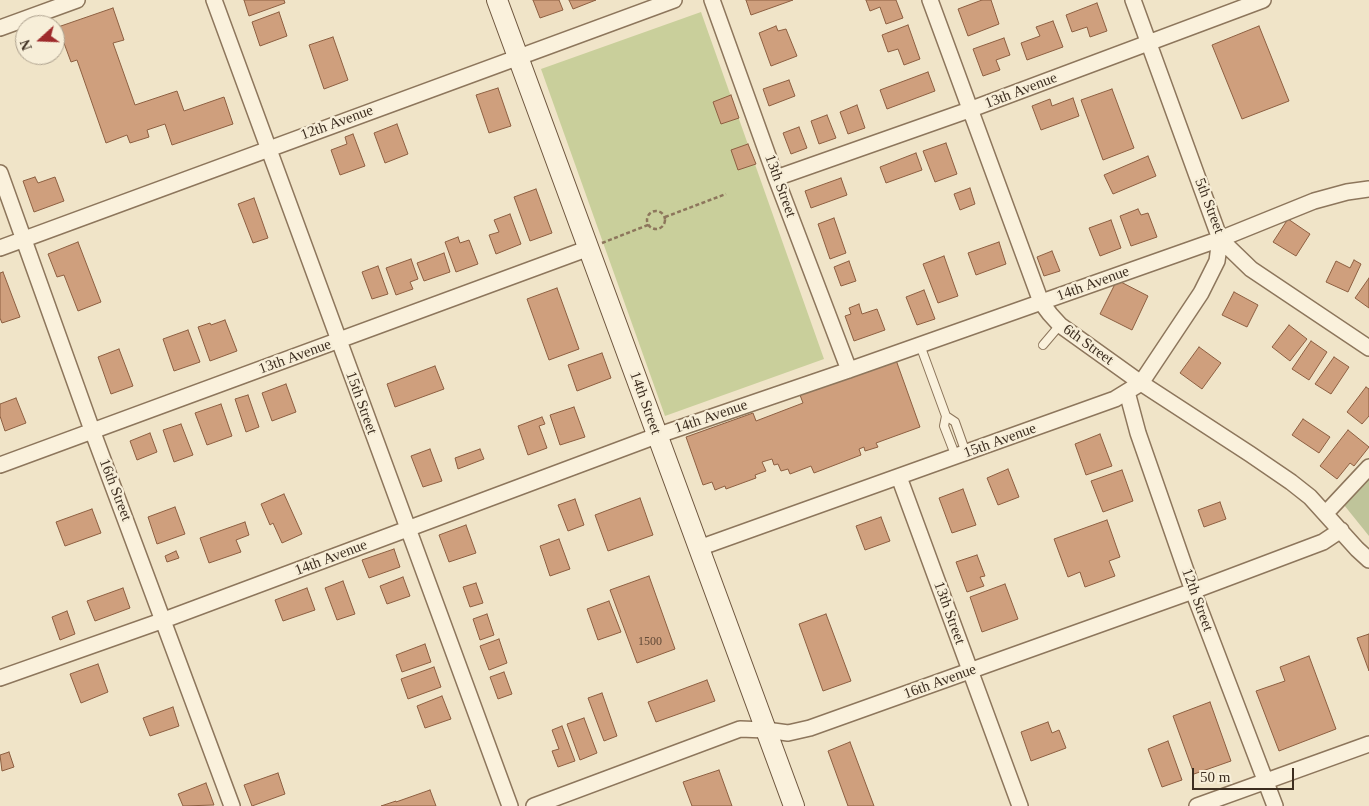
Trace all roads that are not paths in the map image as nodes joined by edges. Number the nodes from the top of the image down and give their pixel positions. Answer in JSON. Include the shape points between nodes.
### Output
{"nodes":[{"id":1,"x":77,"y":0,"type":"edge"},
{"id":2,"x":214,"y":0,"type":"edge"},
{"id":3,"x":497,"y":0,"type":"edge"},
{"id":4,"x":674,"y":0,"type":"edge"},
{"id":5,"x":712,"y":0,"type":"edge"},
{"id":6,"x":930,"y":0,"type":"edge"},
{"id":7,"x":1133,"y":0,"type":"edge"},
{"id":8,"x":1263,"y":0,"type":"edge"},
{"id":9,"x":0,"y":28,"type":"edge"},
{"id":10,"x":1148,"y":43,"type":"junction"},
{"id":11,"x":518,"y":57,"type":"junction"},
{"id":12,"x":969,"y":110,"type":"junction"},
{"id":13,"x":268,"y":149,"type":"junction"},
{"id":14,"x":0,"y":173,"type":"edge"},
{"id":15,"x":776,"y":178,"type":"junction"},
{"id":16,"x":1369,"y":189,"type":"edge"},
{"id":17,"x":24,"y":239,"type":"junction"},
{"id":18,"x":1220,"y":239,"type":"junction"},
{"id":19,"x":0,"y":248,"type":"edge"},
{"id":20,"x":589,"y":248,"type":"junction"},
{"id":21,"x":1041,"y":302,"type":"junction"},
{"id":22,"x":1060,"y":325,"type":"junction"},
{"id":23,"x":338,"y":341,"type":"junction"},
{"id":24,"x":920,"y":345,"type":"junction"},
{"id":25,"x":1043,"y":345,"type":"dead end"},
{"id":26,"x":1369,"y":348,"type":"edge"},
{"id":27,"x":849,"y":370,"type":"junction"},
{"id":28,"x":1140,"y":383,"type":"junction"},
{"id":29,"x":1127,"y":392,"type":"junction"},
{"id":30,"x":946,"y":416,"type":"junction"},
{"id":31,"x":92,"y":430,"type":"junction"},
{"id":32,"x":656,"y":436,"type":"junction"},
{"id":33,"x":961,"y":455,"type":"junction"},
{"id":34,"x":0,"y":465,"type":"edge"},
{"id":35,"x":1369,"y":466,"type":"edge"},
{"id":36,"x":899,"y":477,"type":"junction"},
{"id":37,"x":1326,"y":513,"type":"junction"},
{"id":38,"x":407,"y":529,"type":"junction"},
{"id":39,"x":1341,"y":530,"type":"junction"},
{"id":40,"x":699,"y":548,"type":"junction"},
{"id":41,"x":1369,"y":560,"type":"edge"},
{"id":42,"x":1193,"y":592,"type":"junction"},
{"id":43,"x":164,"y":620,"type":"junction"},
{"id":44,"x":971,"y":671,"type":"junction"},
{"id":45,"x":0,"y":678,"type":"edge"},
{"id":46,"x":766,"y":730,"type":"junction"},
{"id":47,"x":1369,"y":744,"type":"edge"},
{"id":48,"x":1266,"y":781,"type":"junction"},
{"id":49,"x":232,"y":806,"type":"edge"},
{"id":50,"x":510,"y":806,"type":"edge"},
{"id":51,"x":534,"y":806,"type":"edge"},
{"id":52,"x":794,"y":806,"type":"edge"},
{"id":53,"x":1020,"y":806,"type":"edge"},
{"id":54,"x":1197,"y":806,"type":"edge"},
{"id":55,"x":1275,"y":806,"type":"edge"}],
"edges":[{"from":1,"to":9,"type":"street"},
{"from":2,"to":13,"type":"street","name":"15th Street"},
{"from":3,"to":11,"type":"main road","name":"14th Street"},
{"from":4,"to":11,"type":"street","name":"12th Avenue"},
{"from":5,"to":15,"type":"street","name":"13th Street"},
{"from":6,"to":12,"type":"street","name":"6th Street"},
{"from":7,"to":10,"type":"street","name":"5th Street"},
{"from":8,"to":10,"type":"street","name":"13th Avenue"},
{"from":10,"to":12,"type":"street","name":"13th Avenue"},
{"from":10,"to":18,"type":"street","name":"5th Street"},
{"from":11,"to":13,"type":"street","name":"12th Avenue"},
{"from":11,"to":20,"type":"main road","name":"14th Street"},
{"from":12,"to":15,"type":"street","name":"13th Avenue"},
{"from":12,"to":21,"type":"street","name":"6th Street"},
{"from":13,"to":17,"type":"street","name":"12th Avenue"},
{"from":13,"to":23,"type":"street","name":"15th Street"},
{"from":14,"to":17,"type":"street","name":"16th Street"},
{"from":15,"to":27,"type":"street","name":"13th Street"},
{"from":16,"to":18,"type":"street","name":"14th Avenue","via":[[1314,202]]},
{"from":17,"to":19,"type":"street","name":"12th Avenue"},
{"from":17,"to":31,"type":"street","name":"16th Street"},
{"from":18,"to":21,"type":"street","name":"14th Avenue"},
{"from":18,"to":26,"type":"street","name":"5th Street","via":[[1251,269]]},
{"from":18,"to":28,"type":"street","name":"15th Avenue","via":[[1211,276]]},
{"from":20,"to":23,"type":"street","name":"13th Avenue"},
{"from":20,"to":32,"type":"main road","name":"14th Street"},
{"from":21,"to":22,"type":"street","name":"6th Street"},
{"from":21,"to":24,"type":"street","name":"14th Avenue"},
{"from":22,"to":25,"type":"lane"},
{"from":22,"to":28,"type":"street","name":"6th Street"},
{"from":23,"to":31,"type":"street","name":"13th Avenue"},
{"from":23,"to":38,"type":"street","name":"15th Street"},
{"from":24,"to":27,"type":"street","name":"14th Avenue"},
{"from":24,"to":30,"type":"lane"},
{"from":27,"to":32,"type":"street","name":"14th Avenue"},
{"from":28,"to":29,"type":"street","name":"15th Avenue"},
{"from":28,"to":37,"type":"street","name":"6th Street","via":[[1290,482]]},
{"from":29,"to":33,"type":"street","name":"15th Avenue","via":[[1115,400]]},
{"from":29,"to":42,"type":"street","name":"12th Street"},
{"from":30,"to":33,"type":"lane","via":[[944,426]]},
{"from":30,"to":33,"type":"lane","via":[[955,422]]},
{"from":31,"to":34,"type":"street","name":"13th Avenue"},
{"from":31,"to":43,"type":"street","name":"16th Street"},
{"from":32,"to":38,"type":"street","name":"14th Avenue"},
{"from":32,"to":40,"type":"main road","name":"14th Street"},
{"from":33,"to":36,"type":"street","name":"15th Avenue"},
{"from":35,"to":37,"type":"street"},
{"from":36,"to":40,"type":"street","name":"15th Avenue"},
{"from":36,"to":44,"type":"street","name":"13th Street"},
{"from":37,"to":39,"type":"street","name":"6th Street"},
{"from":38,"to":43,"type":"street","name":"14th Avenue"},
{"from":38,"to":50,"type":"street","name":"15th Street"},
{"from":39,"to":41,"type":"street","name":"6th Street"},
{"from":39,"to":42,"type":"street","name":"16th Avenue","via":[[1323,542]]},
{"from":40,"to":46,"type":"main road","name":"14th Street"},
{"from":42,"to":44,"type":"street","name":"16th Avenue"},
{"from":42,"to":48,"type":"street","name":"12th Street"},
{"from":43,"to":45,"type":"street","name":"14th Avenue"},
{"from":43,"to":49,"type":"street","name":"16th Street"},
{"from":44,"to":46,"type":"street","name":"16th Avenue","via":[[810,728],[788,733]]},
{"from":44,"to":53,"type":"street","name":"13th Street"},
{"from":46,"to":51,"type":"street","name":"16th Avenue","via":[[740,729]]},
{"from":46,"to":52,"type":"main road","name":"14th Street"},
{"from":47,"to":48,"type":"street"},
{"from":48,"to":54,"type":"street"},
{"from":48,"to":55,"type":"street","name":"12th Street"}]}
